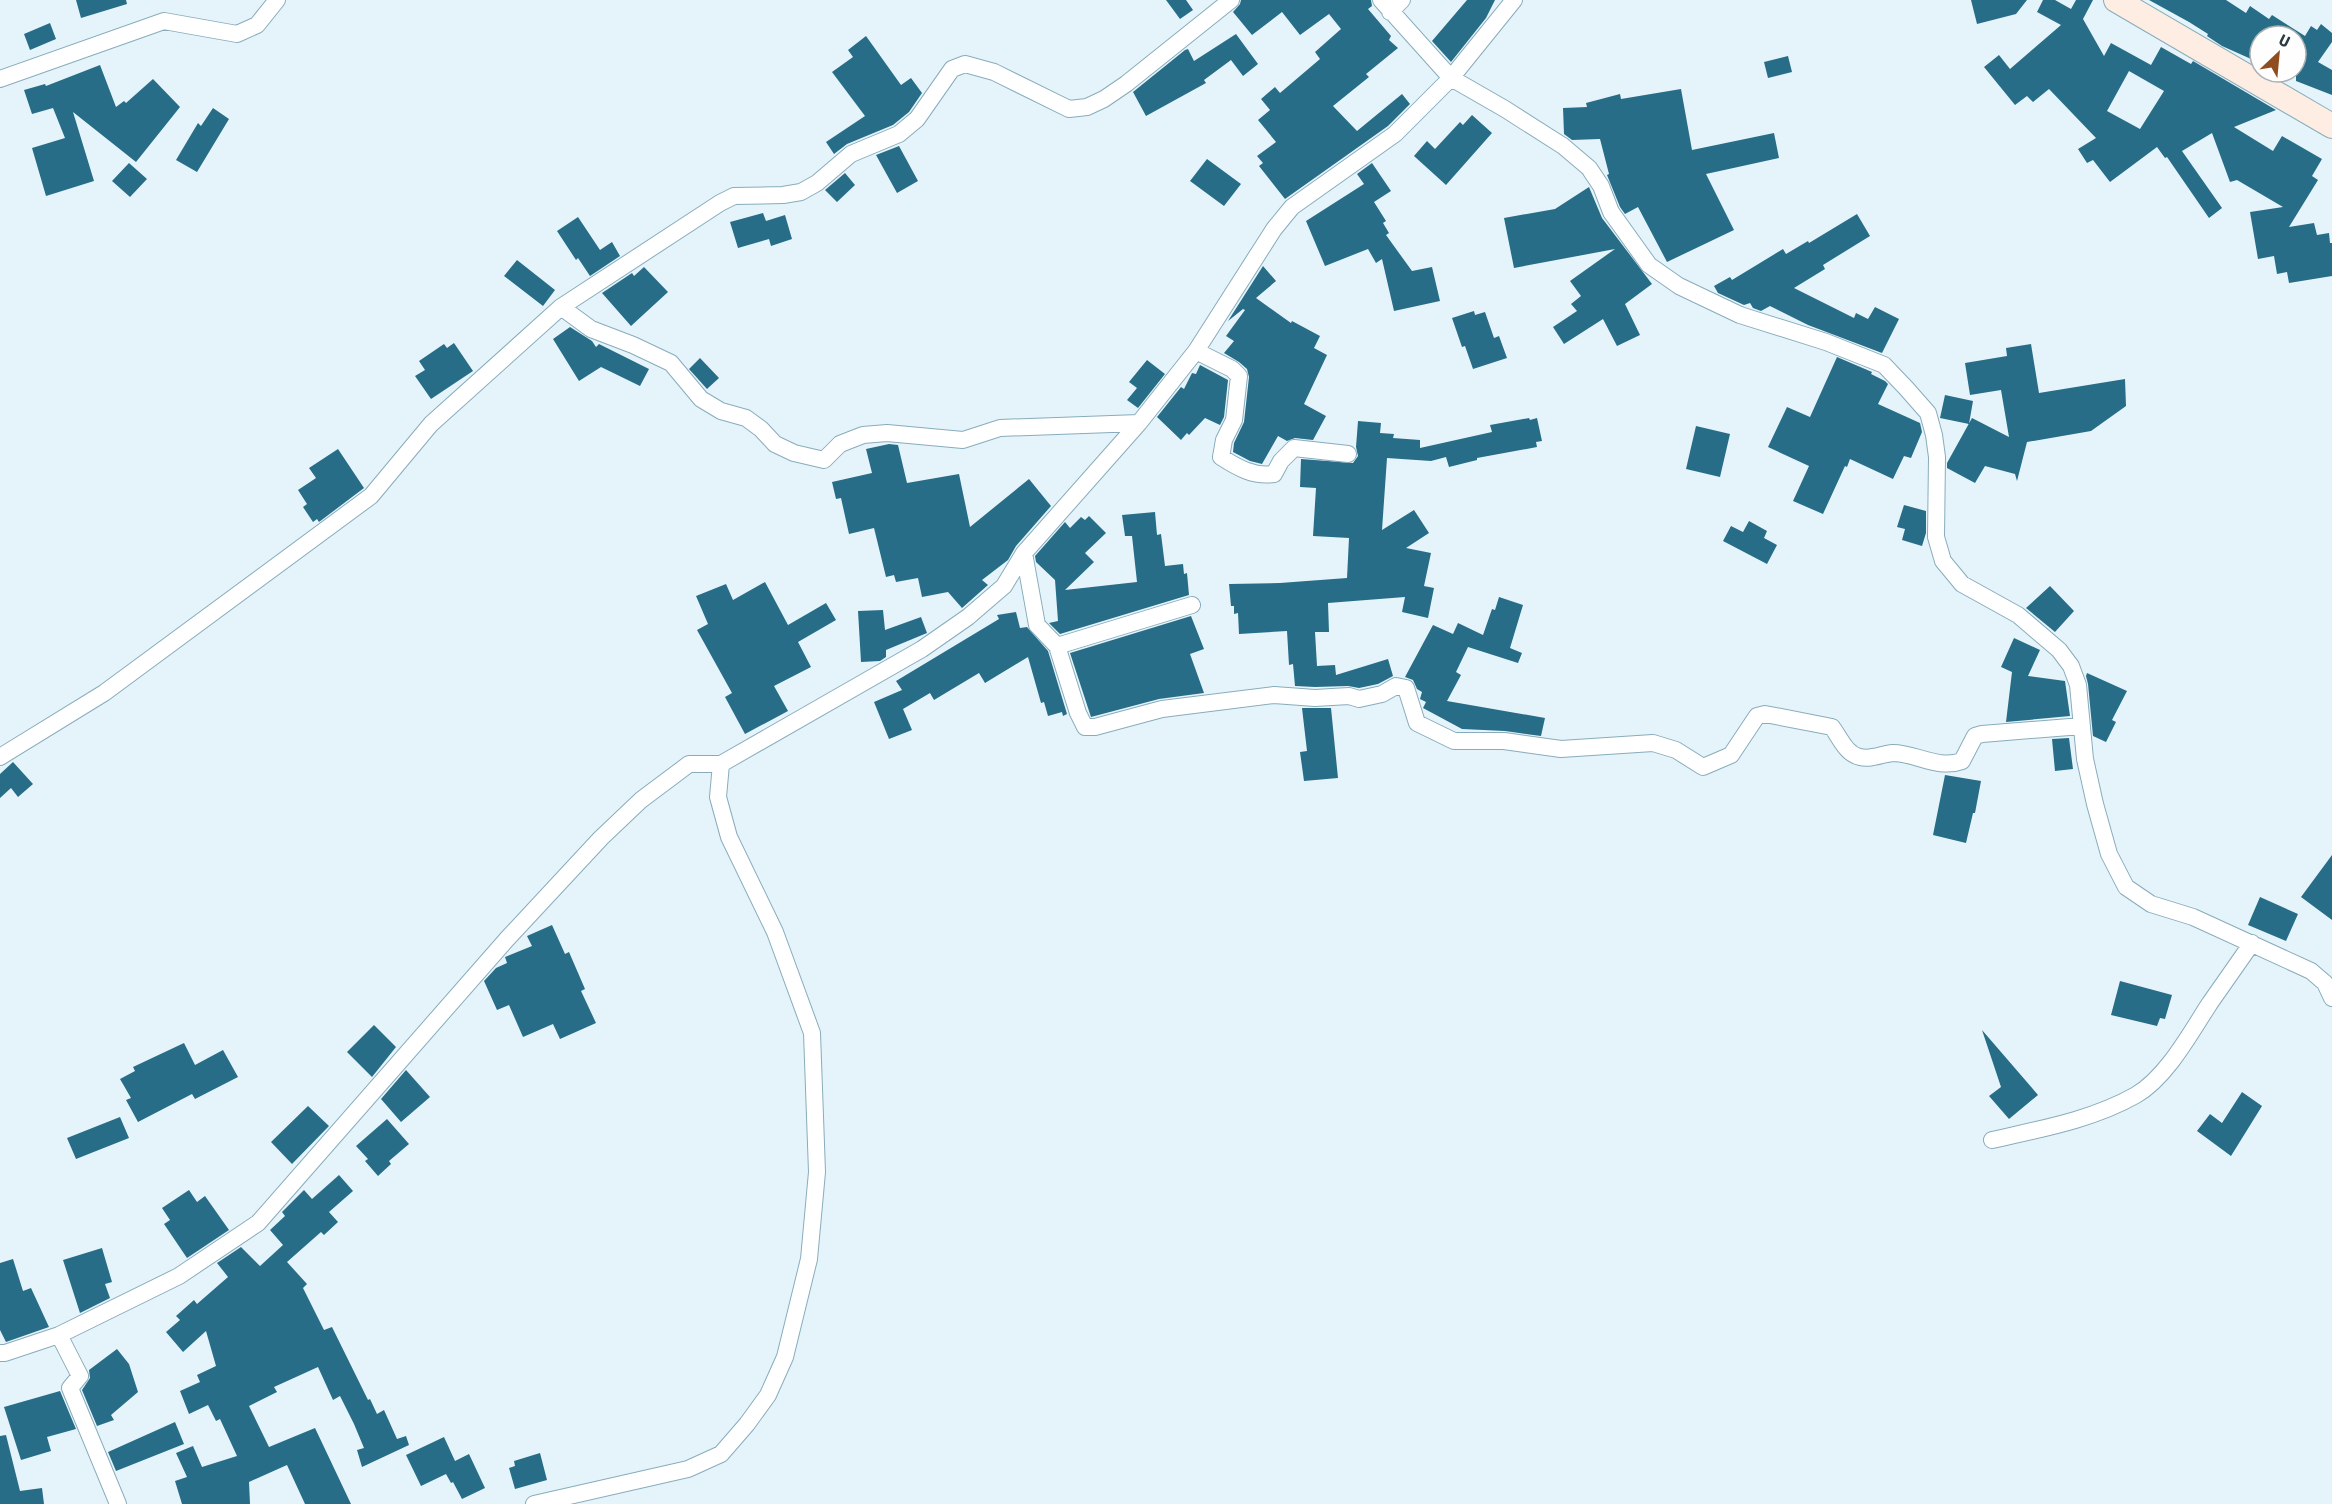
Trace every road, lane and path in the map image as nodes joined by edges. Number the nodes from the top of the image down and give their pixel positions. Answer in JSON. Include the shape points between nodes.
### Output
{"nodes":[{"id":1,"x":278,"y":0,"type":"edge"},
{"id":2,"x":1231,"y":0,"type":"edge"},
{"id":3,"x":1514,"y":0,"type":"edge"},
{"id":4,"x":2116,"y":0,"type":"edge"},
{"id":5,"x":1391,"y":4,"type":"edge"},
{"id":6,"x":1451,"y":78,"type":"junction"},
{"id":7,"x":0,"y":79,"type":"edge"},
{"id":8,"x":2332,"y":126,"type":"edge"},
{"id":9,"x":561,"y":307,"type":"junction"},
{"id":10,"x":1196,"y":351,"type":"junction"},
{"id":11,"x":1139,"y":423,"type":"junction"},
{"id":12,"x":1348,"y":454,"type":"dead end"},
{"id":13,"x":1024,"y":553,"type":"junction"},
{"id":14,"x":1192,"y":605,"type":"dead end"},
{"id":15,"x":1057,"y":646,"type":"junction"},
{"id":16,"x":2082,"y":726,"type":"junction"},
{"id":17,"x":0,"y":757,"type":"edge"},
{"id":18,"x":721,"y":764,"type":"junction"},
{"id":19,"x":2252,"y":943,"type":"junction"},
{"id":20,"x":2332,"y":999,"type":"edge"},
{"id":21,"x":1992,"y":1140,"type":"dead end"},
{"id":22,"x":59,"y":1335,"type":"junction"},
{"id":23,"x":0,"y":1353,"type":"edge"},
{"id":24,"x":118,"y":1504,"type":"edge"},
{"id":25,"x":534,"y":1504,"type":"edge"}],
"edges":[{"from":1,"to":7,"type":"street","via":[[257,25],[237,34],[164,21]]},
{"from":2,"to":9,"type":"street","via":[[1126,84],[1087,107],[1069,109],[994,72],[965,64],[952,69],[917,119],[899,134],[851,154],[801,192],[727,199]]},
{"from":3,"to":6,"type":"street"},
{"from":4,"to":8,"type":"main road"},
{"from":5,"to":6,"type":"street"},
{"from":6,"to":10,"type":"street","via":[[1395,134],[1292,207]]},
{"from":6,"to":16,"type":"street","via":[[1563,146],[1589,168],[1611,212],[1649,265],[1679,286],[1740,315],[1884,365],[1928,413],[1937,457],[1936,537],[1943,561],[1962,584],[2018,615],[2059,650],[2078,685]]},
{"from":9,"to":11,"type":"street","via":[[591,329],[671,363],[701,399],[721,411],[746,418],[775,444],[824,460],[840,444],[863,435],[887,433],[963,440],[1000,428]]},
{"from":9,"to":17,"type":"street","via":[[431,424],[371,496],[104,693]]},
{"from":10,"to":11,"type":"street"},
{"from":10,"to":12,"type":"street","via":[[1239,376],[1234,420],[1221,457],[1262,476],[1274,474],[1294,448]]},
{"from":11,"to":13,"type":"street"},
{"from":13,"to":15,"type":"street","via":[[1037,625]]},
{"from":13,"to":18,"type":"street","via":[[1004,586],[968,617],[922,649]]},
{"from":14,"to":15,"type":"street"},
{"from":15,"to":16,"type":"street","via":[[1078,713],[1085,727],[1095,728],[1162,709],[1274,695],[1359,699],[1396,686],[1406,688],[1417,723],[1454,741],[1504,741],[1561,749],[1653,743],[1676,750],[1703,767],[1731,755],[1756,716],[1766,714],[1832,727],[1848,751],[1860,757],[1894,753],[1951,765],[1962,761],[1975,736]]},
{"from":16,"to":19,"type":"street","via":[[2095,804],[2109,854],[2126,887],[2151,904],[2193,917]]},
{"from":18,"to":22,"type":"street","via":[[689,764],[641,800],[601,838],[507,939],[258,1223],[193,1269]]},
{"from":18,"to":25,"type":"street","via":[[718,797],[729,837],[775,932],[812,1033],[817,1172],[809,1259],[785,1356],[768,1395],[721,1454],[688,1470]]},
{"from":19,"to":20,"type":"street","via":[[2311,970],[2325,983]]},
{"from":19,"to":21,"type":"street","via":[[2179,1050],[2137,1094],[2064,1123]]},
{"from":22,"to":23,"type":"street"},
{"from":22,"to":24,"type":"street","via":[[80,1376],[70,1388]]}]}
